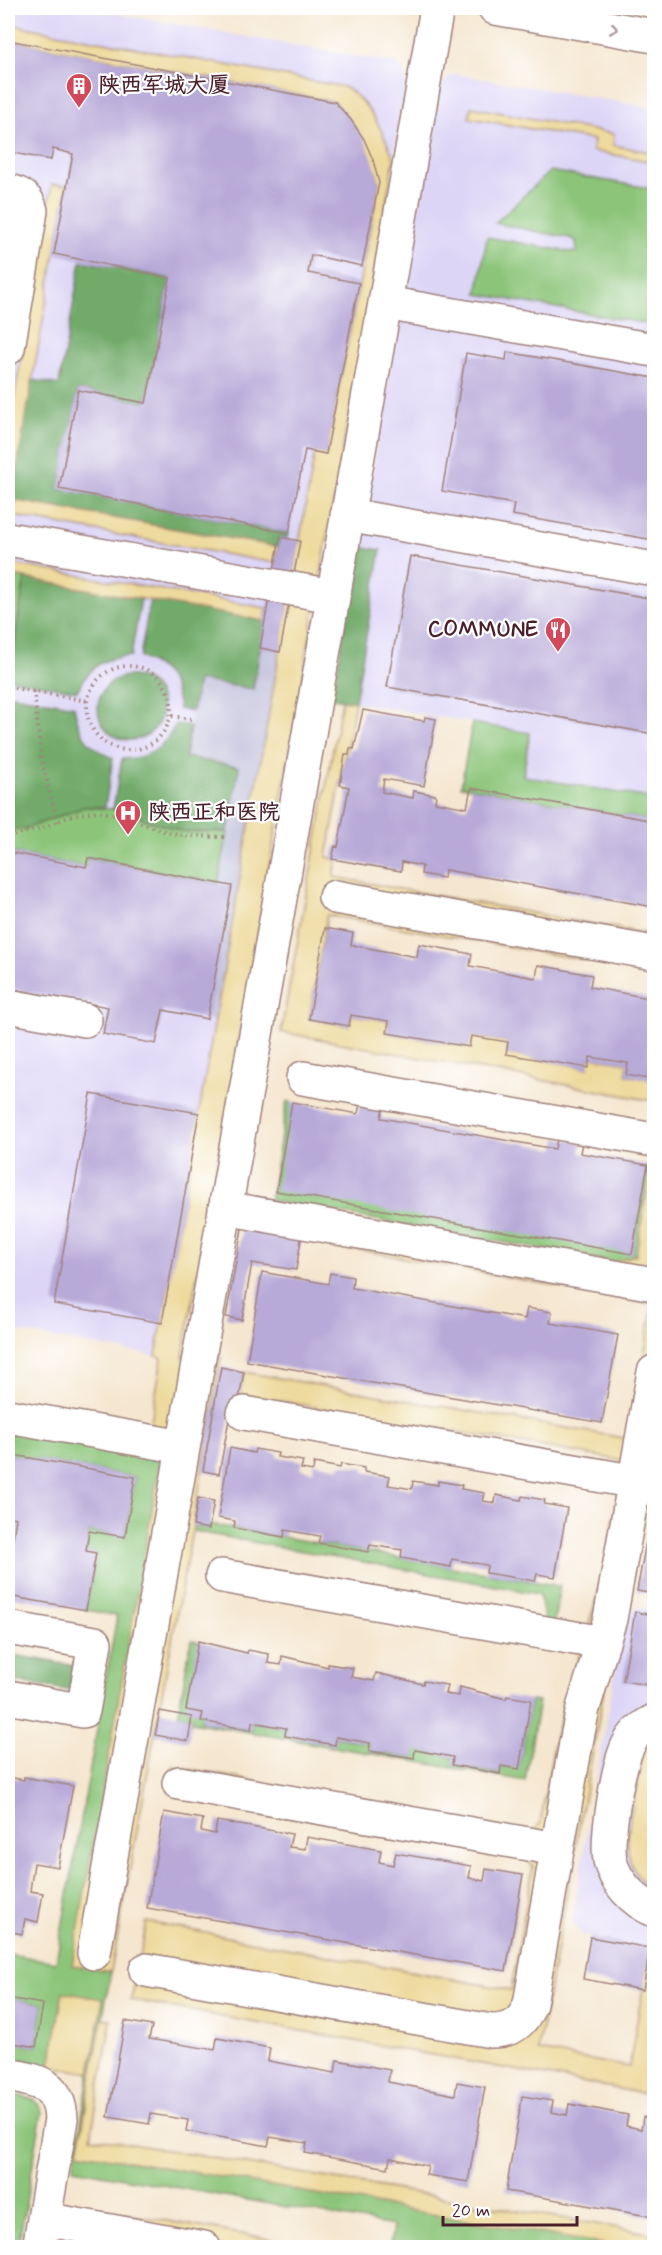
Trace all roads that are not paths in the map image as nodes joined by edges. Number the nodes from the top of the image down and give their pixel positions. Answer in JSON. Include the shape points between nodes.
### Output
{"nodes":[{"id":1,"x":437,"y":8,"type":"edge"},
{"id":2,"x":495,"y":8,"type":"edge"},
{"id":3,"x":654,"y":36,"type":"edge"},
{"id":4,"x":8,"y":191,"type":"edge"},
{"id":5,"x":385,"y":303,"type":"junction"},
{"id":6,"x":8,"y":348,"type":"edge"},
{"id":7,"x":654,"y":350,"type":"edge"},
{"id":8,"x":347,"y":515,"type":"junction"},
{"id":9,"x":8,"y":539,"type":"edge"},
{"id":10,"x":654,"y":569,"type":"edge"},
{"id":11,"x":333,"y":596,"type":"junction"},
{"id":12,"x":335,"y":897,"type":"dead end"},
{"id":13,"x":654,"y":953,"type":"edge"},
{"id":14,"x":8,"y":1006,"type":"edge"},
{"id":15,"x":85,"y":1020,"type":"dead end"},
{"id":16,"x":303,"y":1078,"type":"dead end"},
{"id":17,"x":654,"y":1140,"type":"edge"},
{"id":18,"x":225,"y":1208,"type":"junction"},
{"id":19,"x":654,"y":1284,"type":"edge"},
{"id":20,"x":654,"y":1372,"type":"edge"},
{"id":21,"x":244,"y":1413,"type":"dead end"},
{"id":22,"x":8,"y":1416,"type":"edge"},
{"id":23,"x":183,"y":1447,"type":"junction"},
{"id":24,"x":645,"y":1484,"type":"edge"},
{"id":25,"x":222,"y":1576,"type":"dead end"},
{"id":26,"x":8,"y":1628,"type":"edge"},
{"id":27,"x":603,"y":1643,"type":"junction"},
{"id":28,"x":8,"y":1697,"type":"edge"},
{"id":29,"x":654,"y":1721,"type":"edge"},
{"id":30,"x":179,"y":1783,"type":"dead end"},
{"id":31,"x":557,"y":1849,"type":"junction"},
{"id":32,"x":654,"y":1910,"type":"edge"},
{"id":33,"x":94,"y":1953,"type":"dead end"},
{"id":34,"x":146,"y":1970,"type":"dead end"},
{"id":35,"x":8,"y":2076,"type":"edge"},
{"id":36,"x":41,"y":2233,"type":"edge"},
{"id":37,"x":204,"y":2247,"type":"edge"}],
"edges":[{"from":1,"to":5,"type":"street"},
{"from":2,"to":3,"type":"street","one_way":true},
{"from":4,"to":6,"type":"street","via":[[25,197],[31,211]]},
{"from":5,"to":7,"type":"street"},
{"from":5,"to":8,"type":"street"},
{"from":8,"to":10,"type":"street"},
{"from":8,"to":11,"type":"street"},
{"from":9,"to":11,"type":"street"},
{"from":11,"to":18,"type":"street"},
{"from":12,"to":13,"type":"street"},
{"from":14,"to":15,"type":"street"},
{"from":16,"to":17,"type":"street"},
{"from":18,"to":19,"type":"street"},
{"from":18,"to":23,"type":"street"},
{"from":20,"to":24,"type":"street"},
{"from":21,"to":24,"type":"street"},
{"from":22,"to":23,"type":"street"},
{"from":23,"to":33,"type":"street"},
{"from":24,"to":27,"type":"street"},
{"from":25,"to":27,"type":"street"},
{"from":26,"to":28,"type":"street","via":[[94,1643],[83,1711]]},
{"from":27,"to":31,"type":"street","via":[[584,1708]]},
{"from":29,"to":32,"type":"street","via":[[630,1742],[622,1763],[610,1832],[610,1860],[622,1886]]},
{"from":30,"to":31,"type":"street"},
{"from":31,"to":34,"type":"street","via":[[530,2004],[517,2026],[504,2031]]},
{"from":35,"to":36,"type":"street","via":[[47,2085],[61,2106]]},
{"from":36,"to":37,"type":"street"}]}
